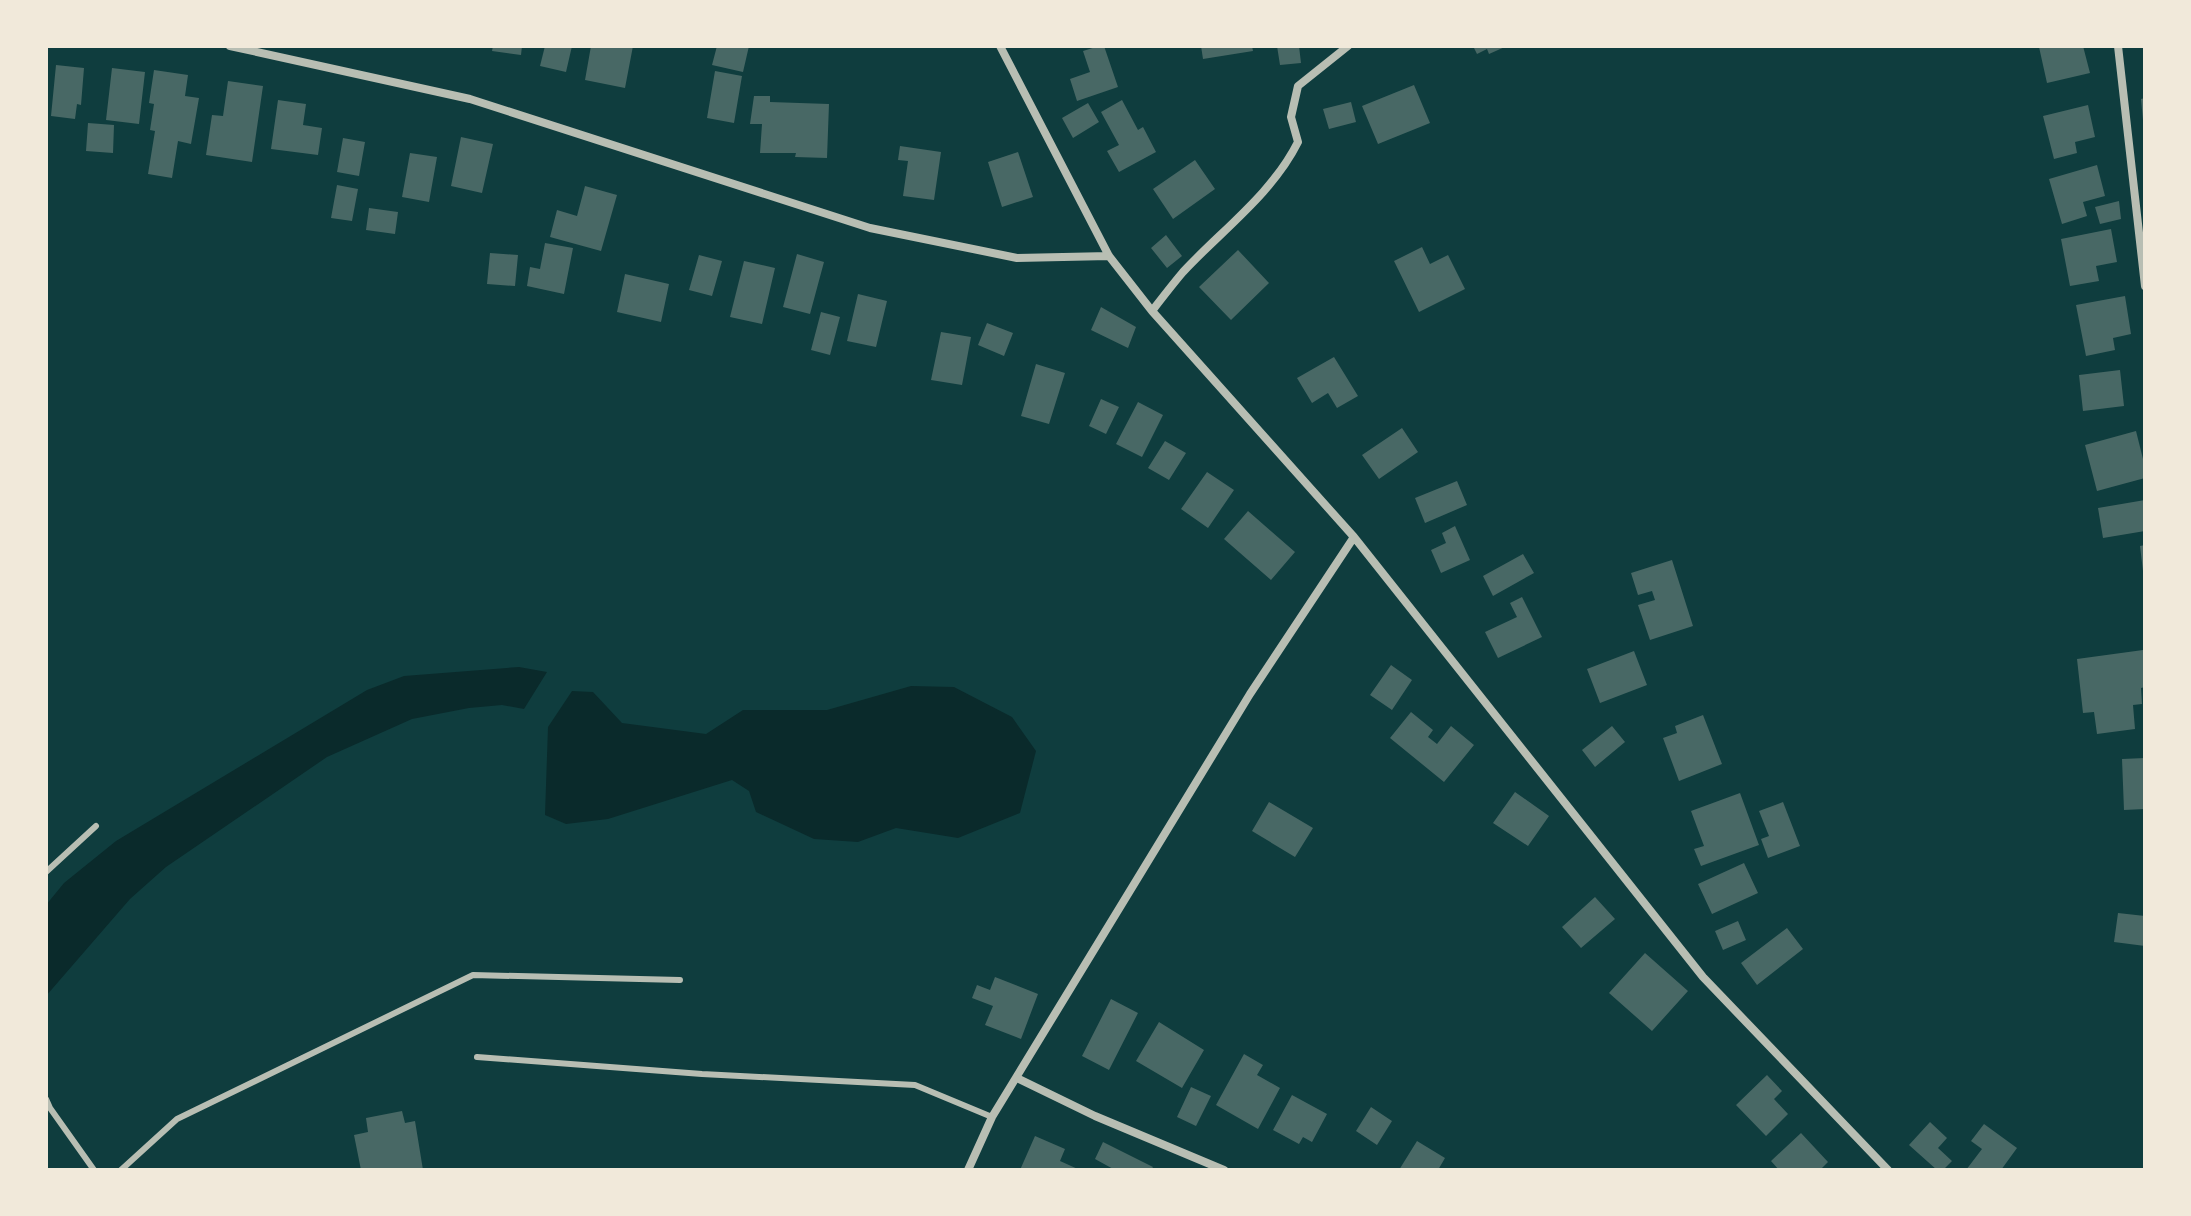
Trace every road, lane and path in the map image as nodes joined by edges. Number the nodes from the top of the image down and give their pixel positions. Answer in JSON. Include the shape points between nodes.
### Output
{"nodes":[{"id":1,"x":230,"y":46,"type":"edge"},
{"id":2,"x":1000,"y":46,"type":"edge"},
{"id":3,"x":1348,"y":46,"type":"edge"},
{"id":4,"x":2118,"y":46,"type":"edge"},
{"id":5,"x":1109,"y":256,"type":"junction"},
{"id":6,"x":2145,"y":286,"type":"edge"},
{"id":7,"x":1152,"y":311,"type":"junction"},
{"id":8,"x":1354,"y":537,"type":"junction"},
{"id":9,"x":96,"y":826,"type":"dead end"},
{"id":10,"x":46,"y":872,"type":"edge"},
{"id":11,"x":680,"y":980,"type":"dead end"},
{"id":12,"x":477,"y":1057,"type":"dead end"},
{"id":13,"x":1017,"y":1078,"type":"junction"},
{"id":14,"x":46,"y":1099,"type":"edge"},
{"id":15,"x":992,"y":1117,"type":"junction"},
{"id":16,"x":94,"y":1170,"type":"edge"},
{"id":17,"x":121,"y":1170,"type":"edge"},
{"id":18,"x":968,"y":1170,"type":"edge"},
{"id":19,"x":1224,"y":1170,"type":"edge"},
{"id":20,"x":1888,"y":1170,"type":"edge"}],
"edges":[{"from":1,"to":5,"type":"street","via":[[470,99],[870,228],[1017,258]]},
{"from":2,"to":5,"type":"street"},
{"from":3,"to":7,"type":"street","via":[[1298,86],[1291,117],[1298,142],[1287,165]]},
{"from":4,"to":6,"type":"street"},
{"from":5,"to":7,"type":"street"},
{"from":7,"to":8,"type":"street"},
{"from":8,"to":13,"type":"street","via":[[1250,694]]},
{"from":8,"to":20,"type":"street","via":[[1703,977]]},
{"from":9,"to":10,"type":"lane"},
{"from":11,"to":17,"type":"lane","via":[[473,975],[177,1119]]},
{"from":12,"to":15,"type":"lane","via":[[915,1085]]},
{"from":13,"to":15,"type":"street"},
{"from":13,"to":19,"type":"street"},
{"from":14,"to":16,"type":"lane"},
{"from":15,"to":18,"type":"street"}]}
